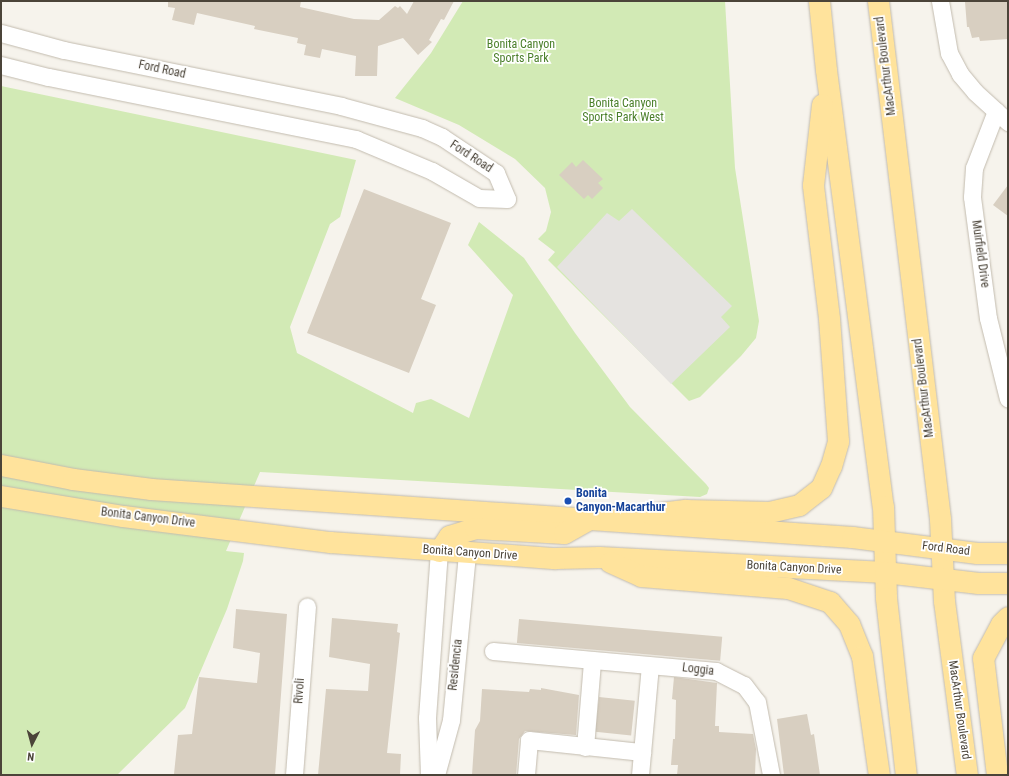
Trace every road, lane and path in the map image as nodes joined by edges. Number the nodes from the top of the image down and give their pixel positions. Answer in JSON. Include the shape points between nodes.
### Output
{"nodes":[{"id":1,"x":819,"y":1,"type":"edge"},
{"id":2,"x":878,"y":1,"type":"edge"},
{"id":3,"x":940,"y":1,"type":"edge"},
{"id":4,"x":1,"y":33,"type":"edge"},
{"id":5,"x":1,"y":65,"type":"edge"},
{"id":6,"x":826,"y":70,"type":"junction"},
{"id":7,"x":1002,"y":116,"type":"edge"},
{"id":8,"x":1008,"y":399,"type":"edge"},
{"id":9,"x":1,"y":465,"type":"edge"},
{"id":10,"x":1,"y":496,"type":"edge"},
{"id":11,"x":596,"y":520,"type":"junction"},
{"id":12,"x":884,"y":541,"type":"junction"},
{"id":13,"x":942,"y":549,"type":"junction"},
{"id":14,"x":439,"y":551,"type":"junction"},
{"id":15,"x":467,"y":553,"type":"junction"},
{"id":16,"x":1008,"y":553,"type":"edge"},
{"id":17,"x":599,"y":557,"type":"junction"},
{"id":18,"x":885,"y":572,"type":"junction"},
{"id":19,"x":942,"y":579,"type":"junction"},
{"id":20,"x":1008,"y":584,"type":"edge"},
{"id":21,"x":307,"y":607,"type":"dead end"},
{"id":22,"x":1008,"y":617,"type":"edge"},
{"id":23,"x":493,"y":651,"type":"dead end"},
{"id":24,"x":592,"y":661,"type":"junction"},
{"id":25,"x":650,"y":666,"type":"junction"},
{"id":26,"x":585,"y":747,"type":"junction"},
{"id":27,"x":642,"y":752,"type":"junction"},
{"id":28,"x":294,"y":775,"type":"edge"},
{"id":29,"x":429,"y":775,"type":"edge"},
{"id":30,"x":436,"y":775,"type":"edge"},
{"id":31,"x":526,"y":775,"type":"edge"},
{"id":32,"x":640,"y":775,"type":"edge"},
{"id":33,"x":771,"y":775,"type":"edge"},
{"id":34,"x":879,"y":775,"type":"edge"},
{"id":35,"x":906,"y":775,"type":"edge"},
{"id":36,"x":967,"y":775,"type":"edge"},
{"id":37,"x":997,"y":775,"type":"edge"}],
"edges":[{"from":1,"to":6,"type":"main road"},
{"from":2,"to":13,"type":"main road","name":"MacArthur Boulevard"},
{"from":3,"to":7,"type":"street","via":[[949,53],[960,74]]},
{"from":4,"to":5,"type":"street","name":"Ford Road","via":[[64,50],[341,106],[422,128],[496,173],[507,199],[479,198],[432,171],[356,139],[48,77]]},
{"from":6,"to":11,"type":"main road","via":[[813,185],[829,318],[838,441],[832,466],[821,488],[799,505],[769,512],[685,510]]},
{"from":6,"to":12,"type":"main road","via":[[863,347]]},
{"from":7,"to":8,"type":"street","name":"Muirfield Drive","via":[[974,168],[972,197],[988,318]]},
{"from":9,"to":11,"type":"main road","via":[[81,480],[250,497]]},
{"from":10,"to":14,"type":"main road","name":"Bonita Canyon Drive","via":[[123,516],[238,528],[330,542]]},
{"from":11,"to":12,"type":"main road"},
{"from":11,"to":14,"type":"main road","via":[[564,533],[475,528],[449,536]]},
{"from":12,"to":13,"type":"main road","name":"Ford Road"},
{"from":12,"to":18,"type":"main road"},
{"from":13,"to":16,"type":"main road","name":"Ford Road"},
{"from":13,"to":19,"type":"main road","name":"MacArthur Boulevard"},
{"from":14,"to":15,"type":"main road","name":"Bonita Canyon Drive"},
{"from":14,"to":29,"type":"street","name":"Residencia","via":[[427,718]]},
{"from":15,"to":17,"type":"main road","name":"Bonita Canyon Drive"},
{"from":15,"to":30,"type":"street","name":"Residencia","via":[[451,720]]},
{"from":17,"to":18,"type":"main road","name":"Bonita Canyon Drive"},
{"from":17,"to":34,"type":"main road","via":[[641,576],[788,588],[830,602],[849,624],[862,656]]},
{"from":18,"to":19,"type":"main road","name":"Bonita Canyon Drive"},
{"from":18,"to":35,"type":"main road"},
{"from":19,"to":20,"type":"main road"},
{"from":19,"to":36,"type":"main road","name":"MacArthur Boulevard"},
{"from":21,"to":28,"type":"street","name":"Rivoli"},
{"from":22,"to":37,"type":"main road","via":[[1001,624],[984,658]]},
{"from":23,"to":24,"type":"street","name":"Loggia"},
{"from":24,"to":25,"type":"street","name":"Loggia"},
{"from":24,"to":26,"type":"street"},
{"from":25,"to":27,"type":"street"},
{"from":25,"to":33,"type":"street","name":"Loggia","via":[[716,671],[744,685],[757,702]]},
{"from":26,"to":27,"type":"street"},
{"from":26,"to":31,"type":"street","via":[[529,740]]},
{"from":27,"to":32,"type":"street"}]}
